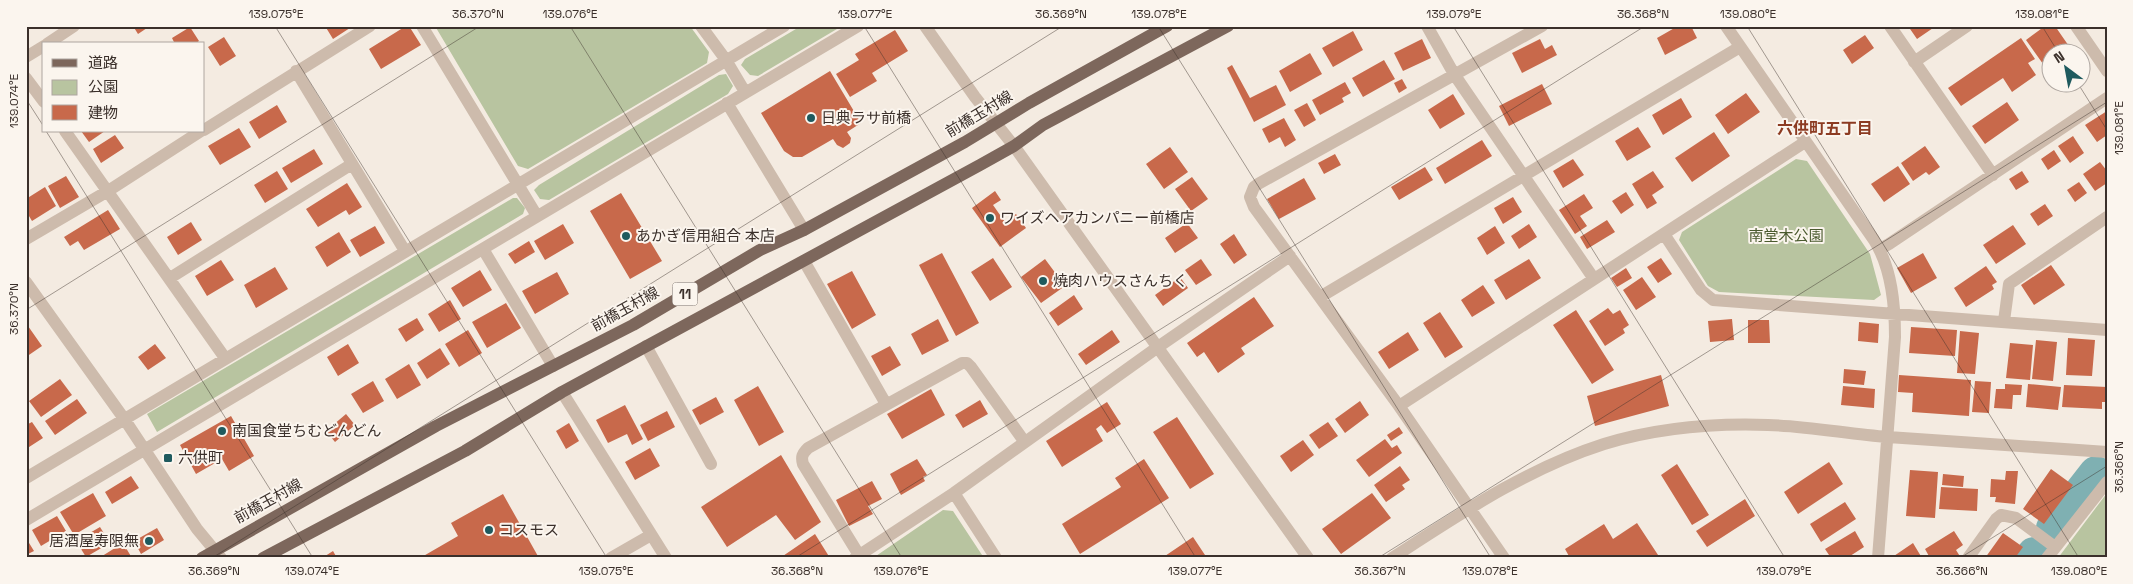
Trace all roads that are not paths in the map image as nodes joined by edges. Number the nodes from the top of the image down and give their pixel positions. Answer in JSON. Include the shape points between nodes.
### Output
{"nodes":[{"id":1,"x":74,"y":26,"type":"edge"},
{"id":2,"x":370,"y":26,"type":"edge"},
{"id":3,"x":422,"y":26,"type":"edge"},
{"id":4,"x":701,"y":26,"type":"edge"},
{"id":5,"x":784,"y":26,"type":"edge"},
{"id":6,"x":858,"y":26,"type":"edge"},
{"id":7,"x":925,"y":26,"type":"edge"},
{"id":8,"x":1167,"y":26,"type":"edge"},
{"id":9,"x":1228,"y":26,"type":"edge"},
{"id":10,"x":1427,"y":26,"type":"edge"},
{"id":11,"x":1542,"y":26,"type":"edge"},
{"id":12,"x":1726,"y":26,"type":"edge"},
{"id":13,"x":1890,"y":26,"type":"edge"},
{"id":14,"x":1967,"y":26,"type":"edge"},
{"id":15,"x":2076,"y":26,"type":"edge"},
{"id":16,"x":50,"y":42,"type":"edge"},
{"id":17,"x":42,"y":47,"type":"edge"},
{"id":18,"x":1740,"y":47,"type":"junction"},
{"id":19,"x":26,"y":57,"type":"edge"},
{"id":20,"x":726,"y":60,"type":"junction"},
{"id":21,"x":1914,"y":62,"type":"junction"},
{"id":22,"x":296,"y":71,"type":"junction"},
{"id":23,"x":2107,"y":71,"type":"edge"},
{"id":24,"x":1454,"y":74,"type":"junction"},
{"id":25,"x":26,"y":78,"type":"edge"},
{"id":26,"x":745,"y":92,"type":"junction"},
{"id":27,"x":2107,"y":98,"type":"edge"},
{"id":28,"x":42,"y":99,"type":"edge"},
{"id":29,"x":726,"y":103,"type":"junction"},
{"id":30,"x":997,"y":124,"type":"junction"},
{"id":31,"x":205,"y":130,"type":"edge"},
{"id":32,"x":66,"y":132,"type":"edge"},
{"id":33,"x":201,"y":132,"type":"edge"},
{"id":34,"x":1805,"y":142,"type":"junction"},
{"id":35,"x":1014,"y":146,"type":"junction"},
{"id":36,"x":352,"y":164,"type":"junction"},
{"id":37,"x":1993,"y":175,"type":"junction"},
{"id":38,"x":1523,"y":177,"type":"junction"},
{"id":39,"x":518,"y":185,"type":"junction"},
{"id":40,"x":108,"y":191,"type":"junction"},
{"id":41,"x":537,"y":216,"type":"junction"},
{"id":42,"x":2107,"y":217,"type":"edge"},
{"id":43,"x":804,"y":230,"type":"junction"},
{"id":44,"x":1664,"y":234,"type":"junction"},
{"id":45,"x":26,"y":239,"type":"edge"},
{"id":46,"x":483,"y":249,"type":"junction"},
{"id":47,"x":1880,"y":249,"type":"junction"},
{"id":48,"x":405,"y":251,"type":"junction"},
{"id":49,"x":1290,"y":256,"type":"junction"},
{"id":50,"x":804,"y":261,"type":"junction"},
{"id":51,"x":170,"y":278,"type":"junction"},
{"id":52,"x":1594,"y":279,"type":"junction"},
{"id":53,"x":26,"y":282,"type":"edge"},
{"id":54,"x":1320,"y":297,"type":"junction"},
{"id":55,"x":1894,"y":314,"type":"junction"},
{"id":56,"x":2004,"y":322,"type":"junction"},
{"id":57,"x":2107,"y":330,"type":"edge"},
{"id":58,"x":646,"y":346,"type":"junction"},
{"id":59,"x":1158,"y":347,"type":"junction"},
{"id":60,"x":225,"y":358,"type":"junction"},
{"id":61,"x":553,"y":366,"type":"junction"},
{"id":62,"x":562,"y":392,"type":"junction"},
{"id":63,"x":886,"y":404,"type":"junction"},
{"id":64,"x":1399,"y":406,"type":"junction"},
{"id":65,"x":125,"y":420,"type":"junction"},
{"id":66,"x":1887,"y":437,"type":"junction"},
{"id":67,"x":1024,"y":441,"type":"junction"},
{"id":68,"x":145,"y":449,"type":"junction"},
{"id":69,"x":2107,"y":452,"type":"edge"},
{"id":70,"x":711,"y":464,"type":"dead end"},
{"id":71,"x":26,"y":478,"type":"edge"},
{"id":72,"x":2107,"y":482,"type":"edge"},
{"id":73,"x":954,"y":493,"type":"junction"},
{"id":74,"x":1469,"y":508,"type":"junction"},
{"id":75,"x":26,"y":520,"type":"edge"},
{"id":76,"x":652,"y":535,"type":"junction"},
{"id":77,"x":2055,"y":547,"type":"junction"},
{"id":78,"x":218,"y":554,"type":"edge"},
{"id":79,"x":857,"y":556,"type":"edge"},
{"id":80,"x":202,"y":558,"type":"edge"},
{"id":81,"x":263,"y":558,"type":"edge"},
{"id":82,"x":611,"y":558,"type":"edge"},
{"id":83,"x":666,"y":558,"type":"edge"},
{"id":84,"x":996,"y":558,"type":"edge"},
{"id":85,"x":1308,"y":558,"type":"edge"},
{"id":86,"x":1392,"y":558,"type":"edge"},
{"id":87,"x":1504,"y":558,"type":"edge"},
{"id":88,"x":1878,"y":558,"type":"edge"},
{"id":89,"x":1968,"y":558,"type":"edge"},
{"id":90,"x":2047,"y":558,"type":"edge"}],
"edges":[{"from":1,"to":16,"type":"street"},
{"from":2,"to":22,"type":"street"},
{"from":3,"to":39,"type":"street"},
{"from":4,"to":20,"type":"street"},
{"from":5,"to":20,"type":"street"},
{"from":6,"to":26,"type":"street"},
{"from":7,"to":30,"type":"street"},
{"from":8,"to":30,"type":"main road","name":"前橋玉村線","number":"11"},
{"from":9,"to":35,"type":"main road","number":"11","via":[[1043,125]]},
{"from":10,"to":24,"type":"street"},
{"from":11,"to":24,"type":"street"},
{"from":12,"to":18,"type":"street"},
{"from":13,"to":21,"type":"street"},
{"from":14,"to":21,"type":"street"},
{"from":15,"to":23,"type":"street"},
{"from":17,"to":19,"type":"street"},
{"from":18,"to":34,"type":"street"},
{"from":18,"to":38,"type":"street"},
{"from":20,"to":26,"type":"street"},
{"from":20,"to":39,"type":"street"},
{"from":21,"to":37,"type":"street"},
{"from":22,"to":31,"type":"street"},
{"from":22,"to":36,"type":"street"},
{"from":24,"to":38,"type":"street"},
{"from":24,"to":49,"type":"street","via":[[1254,188],[1250,197],[1254,207]]},
{"from":25,"to":28,"type":"street"},
{"from":26,"to":29,"type":"street"},
{"from":27,"to":37,"type":"street"},
{"from":29,"to":41,"type":"street"},
{"from":29,"to":43,"type":"street"},
{"from":30,"to":35,"type":"street"},
{"from":30,"to":43,"type":"main road","name":"前橋玉村線","number":"11"},
{"from":32,"to":40,"type":"street"},
{"from":33,"to":40,"type":"street"},
{"from":34,"to":44,"type":"street"},
{"from":34,"to":47,"type":"street"},
{"from":35,"to":50,"type":"main road","number":"11"},
{"from":35,"to":59,"type":"street"},
{"from":36,"to":48,"type":"street"},
{"from":36,"to":51,"type":"street"},
{"from":37,"to":47,"type":"street"},
{"from":38,"to":52,"type":"street"},
{"from":38,"to":54,"type":"street"},
{"from":39,"to":41,"type":"street"},
{"from":39,"to":48,"type":"street"},
{"from":40,"to":45,"type":"street"},
{"from":40,"to":51,"type":"street"},
{"from":41,"to":46,"type":"street"},
{"from":42,"to":56,"type":"street","via":[[2009,284]]},
{"from":43,"to":61,"type":"main road","name":"前橋玉村線","number":"11","via":[[760,250],[633,325]]},
{"from":44,"to":52,"type":"street"},
{"from":44,"to":55,"type":"street","via":[[1701,290],[1712,300]]},
{"from":46,"to":61,"type":"street"},
{"from":46,"to":68,"type":"street"},
{"from":47,"to":55,"type":"street"},
{"from":48,"to":60,"type":"street"},
{"from":49,"to":54,"type":"street"},
{"from":49,"to":59,"type":"street"},
{"from":50,"to":58,"type":"main road","number":"11"},
{"from":50,"to":63,"type":"street"},
{"from":51,"to":60,"type":"street"},
{"from":52,"to":64,"type":"street"},
{"from":53,"to":65,"type":"street"},
{"from":54,"to":64,"type":"street"},
{"from":55,"to":56,"type":"street"},
{"from":55,"to":66,"type":"street"},
{"from":56,"to":57,"type":"street"},
{"from":58,"to":62,"type":"main road","number":"11"},
{"from":58,"to":70,"type":"street"},
{"from":59,"to":67,"type":"street"},
{"from":59,"to":85,"type":"street"},
{"from":60,"to":65,"type":"street"},
{"from":61,"to":78,"type":"main road","name":"前橋玉村線","number":"11","via":[[436,426]]},
{"from":62,"to":76,"type":"street"},
{"from":62,"to":81,"type":"main road","number":"11","via":[[465,450]]},
{"from":63,"to":67,"type":"street","via":[[957,364],[967,363]]},
{"from":63,"to":79,"type":"street","via":[[808,448],[801,458]]},
{"from":64,"to":74,"type":"street"},
{"from":65,"to":68,"type":"street"},
{"from":65,"to":71,"type":"street"},
{"from":66,"to":69,"type":"street"},
{"from":66,"to":74,"type":"street","via":[[1770,425],[1727,425],[1656,432],[1571,456],[1523,477]]},
{"from":66,"to":88,"type":"street"},
{"from":67,"to":73,"type":"street"},
{"from":68,"to":75,"type":"street"},
{"from":68,"to":78,"type":"street","via":[[190,519]]},
{"from":72,"to":77,"type":"street"},
{"from":73,"to":79,"type":"street"},
{"from":73,"to":84,"type":"street"},
{"from":74,"to":86,"type":"street"},
{"from":74,"to":87,"type":"street"},
{"from":76,"to":82,"type":"street"},
{"from":76,"to":83,"type":"street"},
{"from":77,"to":89,"type":"street","via":[[2016,518],[2001,515]]},
{"from":77,"to":90,"type":"street"},
{"from":78,"to":80,"type":"main road","name":"前橋玉村線","number":"11"}]}
